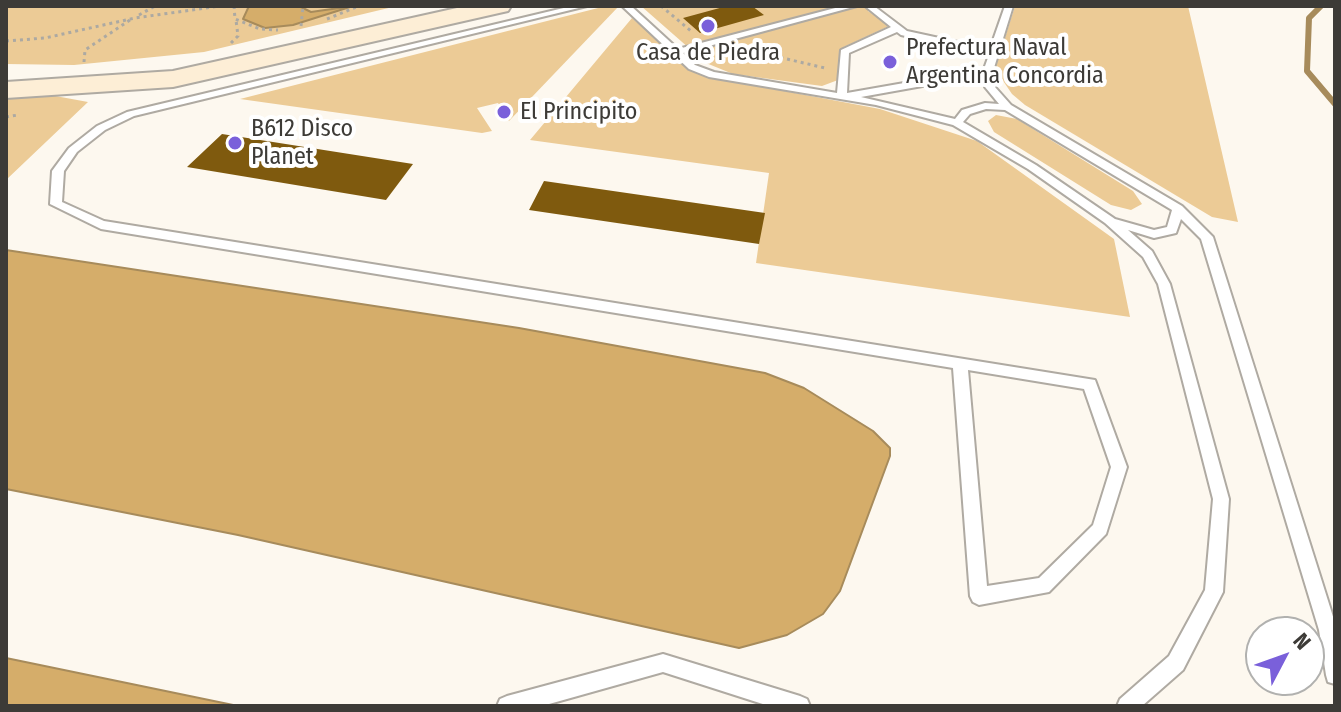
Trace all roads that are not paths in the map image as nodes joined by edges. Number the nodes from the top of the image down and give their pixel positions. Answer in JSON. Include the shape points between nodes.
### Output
{"nodes":[{"id":1,"x":437,"y":6,"type":"edge"},
{"id":2,"x":499,"y":6,"type":"edge"},
{"id":3,"x":583,"y":6,"type":"edge"},
{"id":4,"x":626,"y":6,"type":"edge"},
{"id":5,"x":853,"y":6,"type":"edge"},
{"id":6,"x":869,"y":6,"type":"edge"},
{"id":7,"x":1009,"y":6,"type":"edge"},
{"id":8,"x":897,"y":28,"type":"junction"},
{"id":9,"x":677,"y":52,"type":"junction"},
{"id":10,"x":994,"y":53,"type":"junction"},
{"id":11,"x":6,"y":71,"type":"edge"},
{"id":12,"x":988,"y":71,"type":"junction"},
{"id":13,"x":6,"y":90,"type":"edge"},
{"id":14,"x":842,"y":97,"type":"junction"},
{"id":15,"x":1007,"y":107,"type":"junction"},
{"id":16,"x":957,"y":123,"type":"junction"},
{"id":17,"x":1178,"y":209,"type":"junction"},
{"id":18,"x":1109,"y":220,"type":"junction"},
{"id":19,"x":960,"y":363,"type":"junction"},
{"id":20,"x":1335,"y":675,"type":"edge"},
{"id":21,"x":507,"y":706,"type":"edge"},
{"id":22,"x":800,"y":706,"type":"edge"},
{"id":23,"x":1127,"y":706,"type":"edge"}],
"edges":[{"from":1,"to":11,"type":"street","via":[[222,53],[129,67]]},
{"from":2,"to":13,"type":"street","via":[[173,79]]},
{"from":3,"to":19,"type":"lane","via":[[131,114],[73,150],[58,171],[56,204],[101,225]]},
{"from":4,"to":9,"type":"lane"},
{"from":5,"to":9,"type":"lane"},
{"from":6,"to":8,"type":"lane"},
{"from":7,"to":10,"type":"lane"},
{"from":8,"to":10,"type":"lane"},
{"from":8,"to":14,"type":"lane","via":[[844,52]]},
{"from":9,"to":14,"type":"lane","via":[[692,67],[712,75]]},
{"from":10,"to":12,"type":"lane"},
{"from":12,"to":14,"type":"lane"},
{"from":12,"to":15,"type":"lane","via":[[990,87]]},
{"from":14,"to":16,"type":"lane"},
{"from":15,"to":16,"type":"lane","via":[[975,109]]},
{"from":15,"to":17,"type":"lane"},
{"from":16,"to":18,"type":"lane"},
{"from":17,"to":18,"type":"lane","via":[[1172,230],[1154,234]]},
{"from":17,"to":20,"type":"lane","via":[[1207,237],[1328,630]]},
{"from":18,"to":23,"type":"lane","via":[[1148,254],[1164,284],[1221,499],[1214,592],[1176,663]]},
{"from":19,"to":19,"type":"lane","via":[[1090,384],[1119,467],[1100,529],[1043,586],[979,596]]},
{"from":21,"to":22,"type":"lane","via":[[663,663]]}]}
